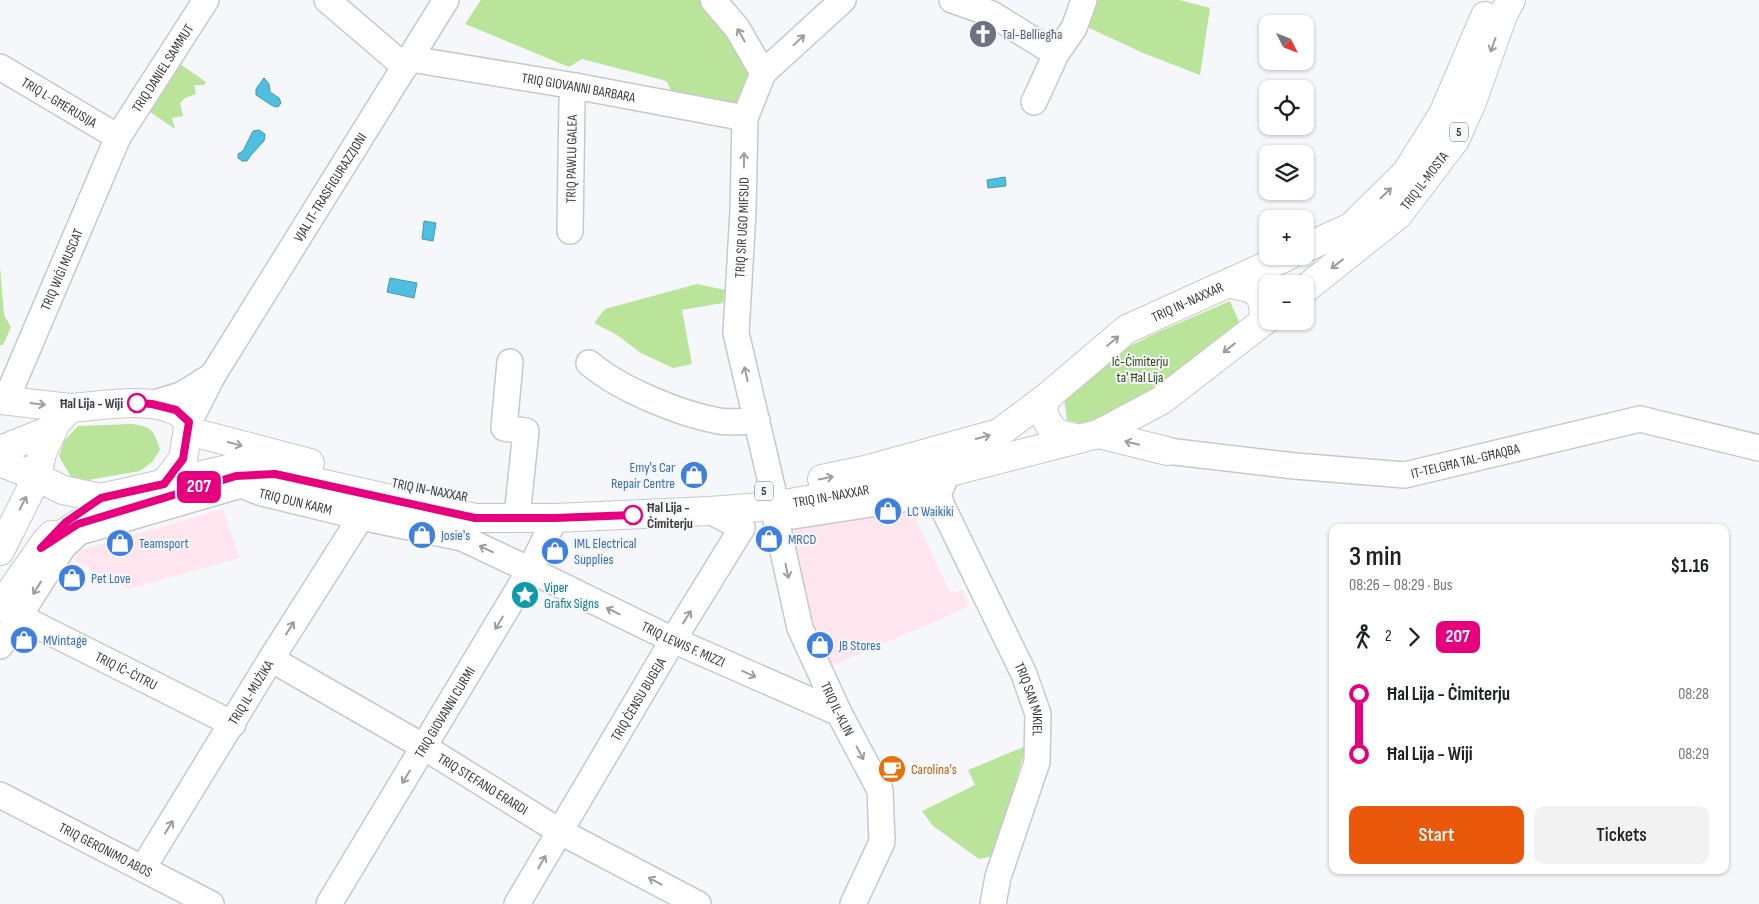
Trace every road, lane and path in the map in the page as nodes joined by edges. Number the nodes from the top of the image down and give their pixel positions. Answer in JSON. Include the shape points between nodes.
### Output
{"nodes":[{"id":1,"x":206,"y":0,"type":"edge"},
{"id":2,"x":327,"y":0,"type":"edge"},
{"id":3,"x":446,"y":0,"type":"edge"},
{"id":4,"x":713,"y":0,"type":"edge"},
{"id":5,"x":843,"y":0,"type":"edge"},
{"id":6,"x":952,"y":0,"type":"edge"},
{"id":7,"x":1084,"y":0,"type":"edge"},
{"id":8,"x":1492,"y":0,"type":"edge"},
{"id":9,"x":1511,"y":0,"type":"edge"},
{"id":10,"x":1056,"y":54,"type":"junction"},
{"id":11,"x":408,"y":63,"type":"junction"},
{"id":12,"x":0,"y":67,"type":"edge"},
{"id":13,"x":763,"y":73,"type":"junction"},
{"id":14,"x":574,"y":86,"type":"junction"},
{"id":15,"x":1034,"y":102,"type":"dead end"},
{"id":16,"x":745,"y":118,"type":"junction"},
{"id":17,"x":118,"y":137,"type":"junction"},
{"id":18,"x":570,"y":231,"type":"dead end"},
{"id":19,"x":1360,"y":233,"type":"junction"},
{"id":20,"x":1314,"y":246,"type":"edge"},
{"id":21,"x":1269,"y":265,"type":"edge"},
{"id":22,"x":1314,"y":280,"type":"edge"},
{"id":23,"x":1229,"y":284,"type":"junction"},
{"id":24,"x":1259,"y":295,"type":"edge"},
{"id":25,"x":1259,"y":325,"type":"edge"},
{"id":26,"x":510,"y":362,"type":"dead end"},
{"id":27,"x":589,"y":363,"type":"dead end"},
{"id":28,"x":213,"y":375,"type":"junction"},
{"id":29,"x":1048,"y":397,"type":"junction"},
{"id":30,"x":3,"y":400,"type":"edge"},
{"id":31,"x":1162,"y":400,"type":"junction"},
{"id":32,"x":152,"y":404,"type":"junction"},
{"id":33,"x":70,"y":408,"type":"junction"},
{"id":34,"x":758,"y":421,"type":"junction"},
{"id":35,"x":189,"y":426,"type":"junction"},
{"id":36,"x":53,"y":429,"type":"junction"},
{"id":37,"x":1088,"y":436,"type":"junction"},
{"id":38,"x":1759,"y":448,"type":"edge"},
{"id":39,"x":0,"y":450,"type":"edge"},
{"id":40,"x":1167,"y":451,"type":"junction"},
{"id":41,"x":0,"y":462,"type":"edge"},
{"id":42,"x":275,"y":474,"type":"junction"},
{"id":43,"x":37,"y":477,"type":"junction"},
{"id":44,"x":164,"y":484,"type":"junction"},
{"id":45,"x":929,"y":494,"type":"junction"},
{"id":46,"x":101,"y":498,"type":"junction"},
{"id":47,"x":774,"y":505,"type":"junction"},
{"id":48,"x":518,"y":506,"type":"junction"},
{"id":49,"x":710,"y":511,"type":"junction"},
{"id":50,"x":360,"y":517,"type":"junction"},
{"id":51,"x":555,"y":518,"type":"junction"},
{"id":52,"x":742,"y":528,"type":"junction"},
{"id":53,"x":3,"y":540,"type":"edge"},
{"id":54,"x":41,"y":548,"type":"junction"},
{"id":55,"x":530,"y":570,"type":"junction"},
{"id":56,"x":10,"y":612,"type":"edge"},
{"id":57,"x":673,"y":640,"type":"junction"},
{"id":58,"x":0,"y":646,"type":"edge"},
{"id":59,"x":271,"y":659,"type":"junction"},
{"id":60,"x":839,"y":714,"type":"junction"},
{"id":61,"x":232,"y":724,"type":"junction"},
{"id":62,"x":424,"y":747,"type":"junction"},
{"id":63,"x":0,"y":794,"type":"edge"},
{"id":64,"x":560,"y":831,"type":"junction"},
{"id":65,"x":143,"y":868,"type":"junction"},
{"id":66,"x":211,"y":904,"type":"edge"},
{"id":67,"x":329,"y":904,"type":"edge"},
{"id":68,"x":517,"y":904,"type":"edge"},
{"id":69,"x":698,"y":904,"type":"edge"},
{"id":70,"x":853,"y":904,"type":"edge"},
{"id":71,"x":992,"y":904,"type":"edge"}],
"edges":[{"from":1,"to":17,"type":"street","name":"TRIQ DANIEL SAMMUT"},
{"from":2,"to":11,"type":"street"},
{"from":3,"to":11,"type":"street","name":"VJAL IT-TRASFIGURAZZJONI"},
{"from":13,"to":4,"type":"street","one_way":true,"via":[[737,28]]},
{"from":13,"to":5,"type":"street","name":"TRIQ SIR UGO MIFSUD","one_way":true},
{"from":6,"to":10,"type":"street","via":[[992,14]]},
{"from":7,"to":10,"type":"street","via":[[1074,28]]},
{"from":19,"to":8,"type":"main road","name":"TRIQ IL-MOSTA","number":"5","one_way":true,"via":[[1406,173],[1443,114]]},
{"from":9,"to":19,"type":"main road","name":"TRIQ IL-MOSTA","number":"5","one_way":true,"via":[[1455,140],[1398,215]]},
{"from":10,"to":15,"type":"street"},
{"from":11,"to":14,"type":"street","name":"TRIQ GIOVANNI BARBARA"},
{"from":11,"to":28,"type":"street","name":"VJAL IT-TRASFIGURAZZJONI"},
{"from":12,"to":17,"type":"street","name":"TRIQ L-GĦERUSIJA"},
{"from":13,"to":16,"type":"street","name":"TRIQ SIR UGO MIFSUD"},
{"from":14,"to":16,"type":"street","name":"TRIQ GIOVANNI BARBARA"},
{"from":14,"to":18,"type":"street","name":"TRIQ PAWLU GALEA"},
{"from":34,"to":16,"type":"street","name":"TRIQ SIR UGO MIFSUD","one_way":true,"via":[[736,333],[744,210]]},
{"from":17,"to":30,"type":"street","name":"TRIQ WIĠI MUSCAT"},
{"from":19,"to":20,"type":"main road","number":"5"},
{"from":19,"to":22,"type":"main road","number":"5","one_way":true},
{"from":21,"to":23,"type":"main road","name":"TRIQ IN-NAXXAR","number":"5"},
{"from":23,"to":24,"type":"main road","via":[[1252,288]]},
{"from":29,"to":23,"type":"main road","name":"TRIQ IN-NAXXAR","number":"5","one_way":true,"via":[[1127,329]]},
{"from":25,"to":31,"type":"main road","name":"TRIQ IN-NAXXAR","number":"5","one_way":true},
{"from":26,"to":48,"type":"street","via":[[504,428],[526,431]]},
{"from":27,"to":34,"type":"street","via":[[602,374],[667,407],[720,421]]},
{"from":28,"to":32,"type":"street","name":"VJAL IT-TRASFIGURAZZJONI","via":[[181,395]]},
{"from":28,"to":35,"type":"street","name":"VJAL IT-TRASFIGURAZZJONI"},
{"from":29,"to":37,"type":"main road","via":[[1042,411],[1055,433]]},
{"from":47,"to":29,"type":"main road","name":"TRIQ IN-NAXXAR","number":"5","one_way":true,"via":[[804,482],[865,470],[999,432]]},
{"from":30,"to":33,"type":"main road","name":"TRIQ IN-NAXXAR","one_way":true},
{"from":31,"to":37,"type":"main road","name":"TRIQ IN-NAXXAR","number":"5"},
{"from":31,"to":40,"type":"main road","via":[[1156,434]]},
{"from":32,"to":33,"type":"main road","name":"TRIQ IN-NAXXAR","number":"5"},
{"from":32,"to":35,"type":"main road","name":"TRIQ IN-NAXXAR","number":"5","via":[[176,410]]},
{"from":33,"to":36,"type":"main road"},
{"from":34,"to":47,"type":"street","name":"TRIQ SIR UGO MIFSUD"},
{"from":35,"to":44,"type":"main road","via":[[183,459]]},
{"from":35,"to":48,"type":"main road","name":"TRIQ IN-NAXXAR","number":"5","one_way":true,"via":[[230,443],[406,487]]},
{"from":36,"to":39,"type":"main road"},
{"from":36,"to":43,"type":"main road","via":[[42,453]]},
{"from":40,"to":37,"type":"main road","one_way":true},
{"from":37,"to":45,"type":"main road","name":"TRIQ IN-NAXXAR","number":"5","via":[[948,473]]},
{"from":38,"to":40,"type":"street","name":"IT-TELGĦA TAL-GĦAQBA","via":[[1640,419],[1406,475]]},
{"from":41,"to":43,"type":"main road","name":"TRIQ IN-NAXXAR"},
{"from":42,"to":44,"type":"main road","name":"TRIQ IN-NAXXAR","number":"5","via":[[233,468]]},
{"from":42,"to":51,"type":"main road","name":"TRIQ IN-NAXXAR","number":"5","via":[[475,518]]},
{"from":42,"to":54,"type":"main road","via":[[236,476],[78,524]]},
{"from":43,"to":46,"type":"main road","name":"TRIQ IN-NAXXAR","number":"5","via":[[63,490]]},
{"from":53,"to":43,"type":"main road","one_way":true},
{"from":44,"to":46,"type":"main road","name":"TRIQ IN-NAXXAR","number":"5"},
{"from":45,"to":47,"type":"main road","name":"TRIQ IN-NAXXAR","number":"5"},
{"from":45,"to":71,"type":"street","name":"TRIQ SAN MIKIEL","via":[[1024,674],[1038,714],[1037,762],[998,876]]},
{"from":46,"to":54,"type":"main road","name":"TRIQ DUN KARM","via":[[66,522]]},
{"from":47,"to":48,"type":"main road","name":"TRIQ IN-NAXXAR","number":"5","via":[[654,499]]},
{"from":47,"to":49,"type":"main road","name":"TRIQ IN-NAXXAR","number":"5"},
{"from":47,"to":52,"type":"street","name":"TRIQ IN-NAXXAR"},
{"from":47,"to":60,"type":"street","name":"TRIQ IL-KLIN","one_way":true,"via":[[800,628]]},
{"from":49,"to":51,"type":"main road","name":"TRIQ IN-NAXXAR","number":"5"},
{"from":49,"to":52,"type":"street"},
{"from":55,"to":50,"type":"street","name":"TRIQ DUN KARM","one_way":true,"via":[[462,538]]},
{"from":50,"to":56,"type":"street","name":"TRIQ DUN KARM","one_way":true,"via":[[241,485],[79,532]]},
{"from":59,"to":50,"type":"street","name":"TRIQ IL-MUŻIKA","one_way":true},
{"from":51,"to":55,"type":"street","name":"TRIQ GIOVANNI CURMI"},
{"from":57,"to":52,"type":"street","name":"TRIQ ĊENSU BUGEJA","one_way":true},
{"from":54,"to":56,"type":"main road","name":"TRIQ DUN KARM"},
{"from":57,"to":55,"type":"street","name":"TRIQ LEWIS F. MIZZI","one_way":true},
{"from":55,"to":62,"type":"street","name":"TRIQ GIOVANNI CURMI","one_way":true},
{"from":56,"to":58,"type":"street","name":"TRIQ DUN KARM"},
{"from":56,"to":61,"type":"street","name":"TRIQ IĊ-ĊITRU"},
{"from":57,"to":60,"type":"street","name":"TRIQ LEWIS F. MIZZI","one_way":true},
{"from":57,"to":64,"type":"street","name":"TRIQ ĊENSU BUGEJA"},
{"from":59,"to":61,"type":"street","name":"TRIQ IL-MUŻIKA"},
{"from":59,"to":62,"type":"street","name":"TRIQ STEFANO ERARDI"},
{"from":60,"to":70,"type":"street","name":"TRIQ IL-KLIN","one_way":true,"via":[[880,790],[882,842]]},
{"from":65,"to":61,"type":"street","name":"TRIQ IL-MUŻIKA","one_way":true},
{"from":62,"to":64,"type":"street","name":"TRIQ STEFANO ERARDI"},
{"from":62,"to":67,"type":"street","name":"TRIQ GIOVANNI CURMI","one_way":true},
{"from":63,"to":65,"type":"street","name":"TRIQ GERONIMO ABOS"},
{"from":68,"to":64,"type":"street","name":"TRIQ ĊENSU BUGEJA","one_way":true},
{"from":69,"to":64,"type":"street","name":"TRIQ STEFANO ERARDI","one_way":true},
{"from":65,"to":66,"type":"street","name":"TRIQ GERONIMO ABOS"}]}
